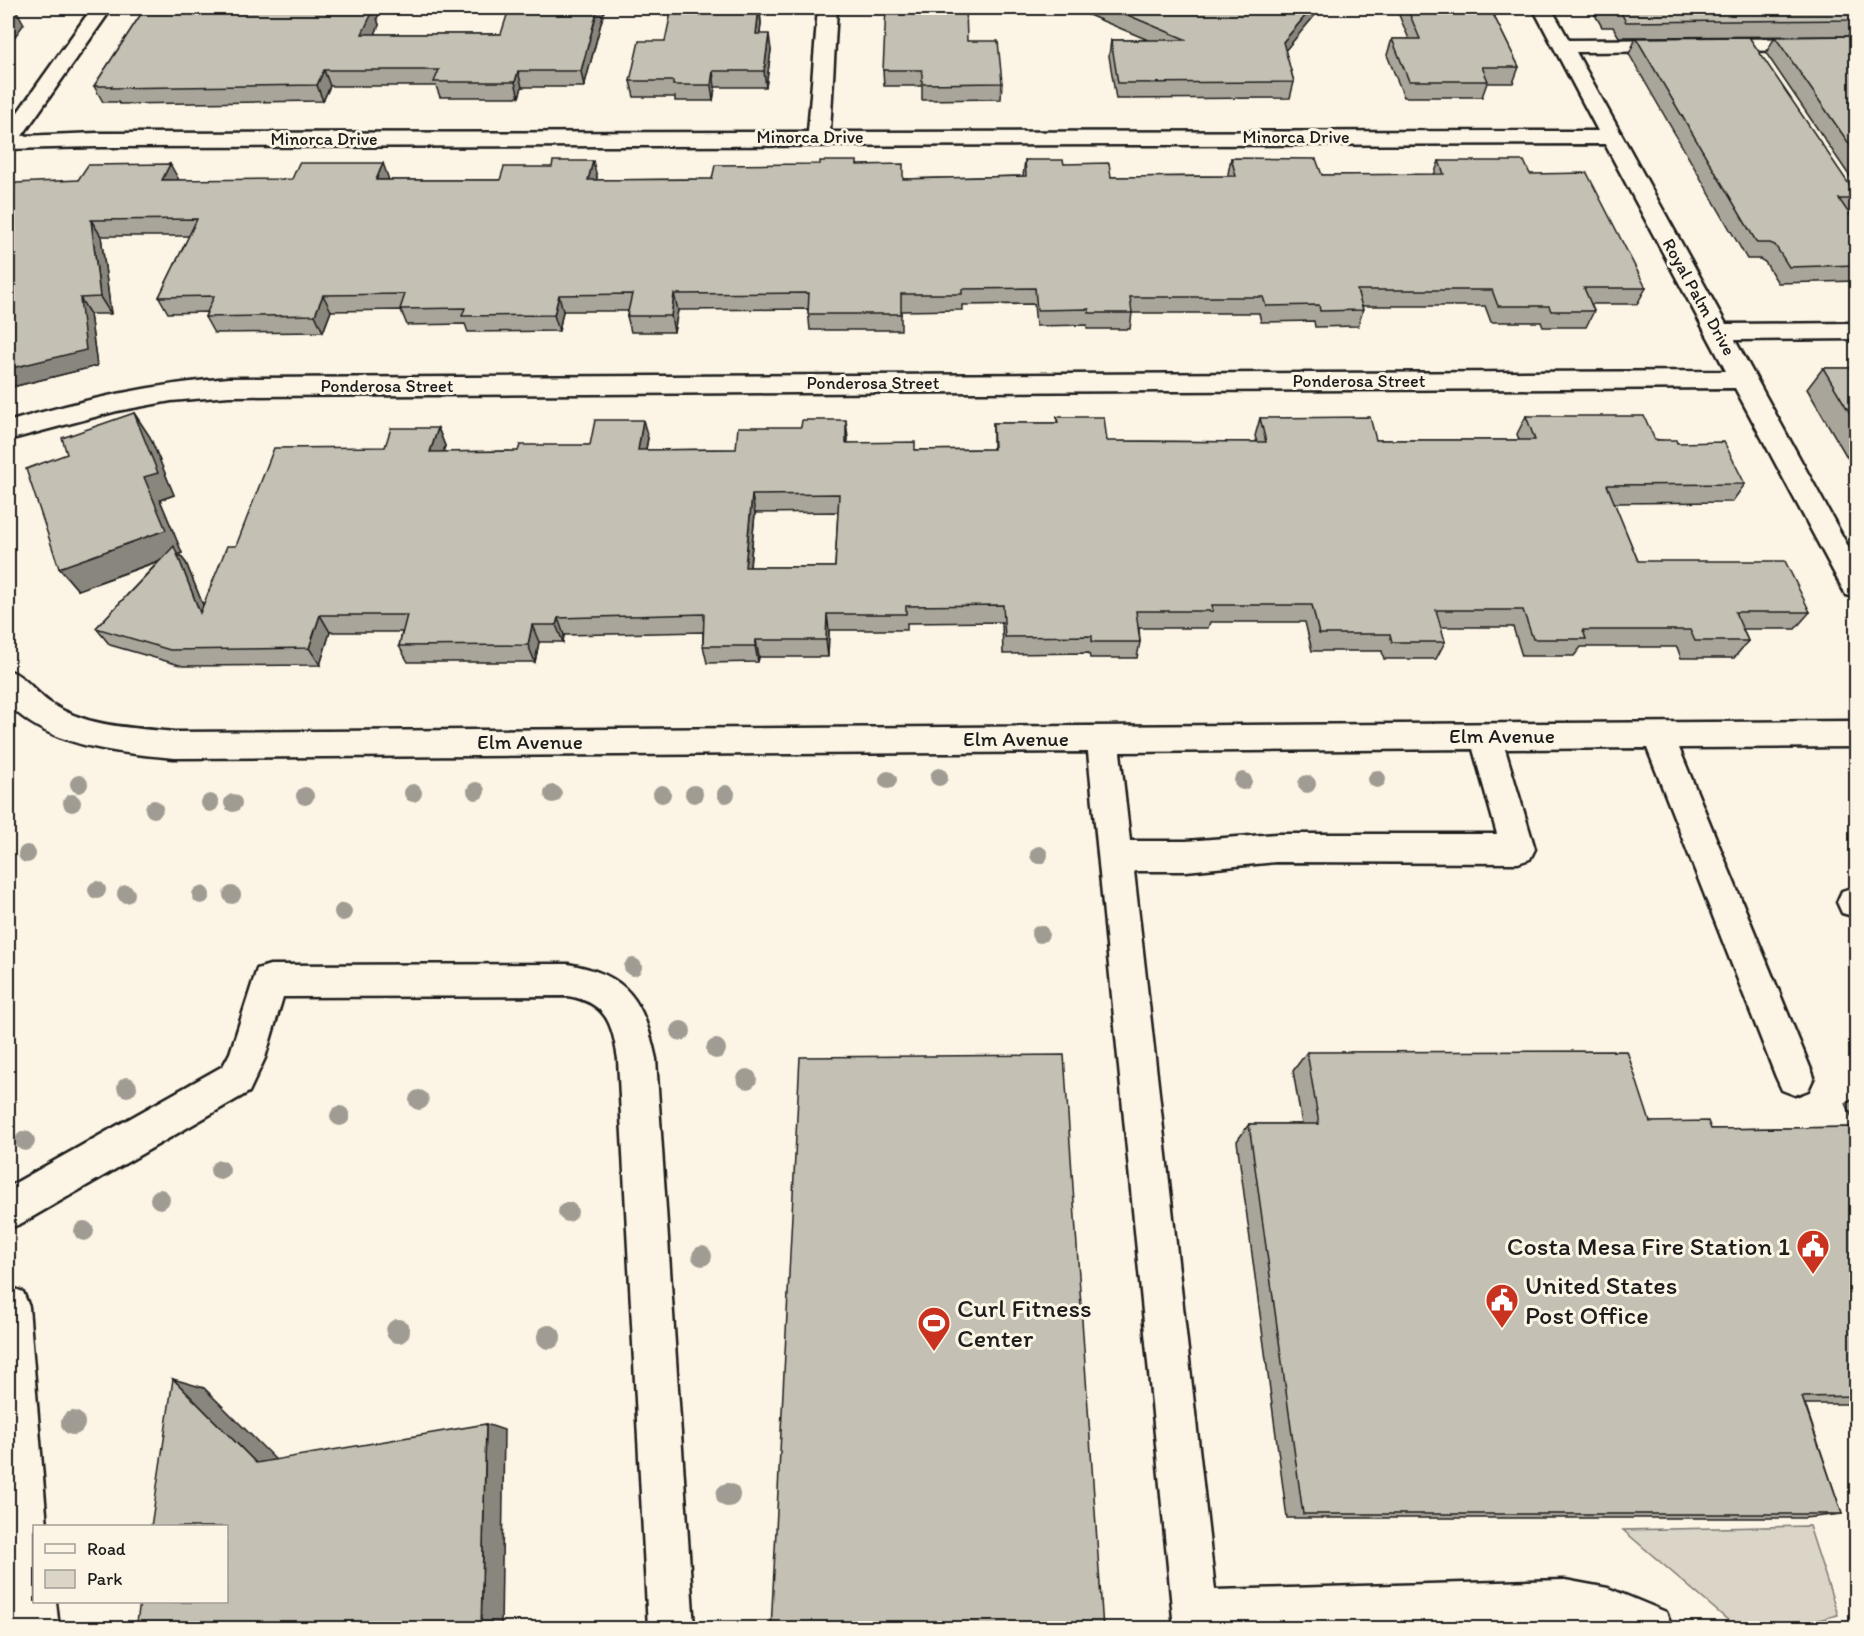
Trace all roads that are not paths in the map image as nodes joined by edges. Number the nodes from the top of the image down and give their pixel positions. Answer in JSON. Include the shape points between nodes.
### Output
{"nodes":[{"id":1,"x":102,"y":8,"type":"edge"},
{"id":2,"x":827,"y":8,"type":"edge"},
{"id":3,"x":1542,"y":8,"type":"edge"},
{"id":4,"x":1857,"y":44,"type":"edge"},
{"id":5,"x":1748,"y":45,"type":"junction"},
{"id":6,"x":1562,"y":46,"type":"junction"},
{"id":7,"x":1761,"y":64,"type":"edge"},
{"id":8,"x":1612,"y":136,"type":"junction"},
{"id":9,"x":819,"y":137,"type":"junction"},
{"id":10,"x":8,"y":142,"type":"edge"},
{"id":11,"x":1857,"y":331,"type":"edge"},
{"id":12,"x":1718,"y":332,"type":"junction"},
{"id":13,"x":1744,"y":380,"type":"junction"},
{"id":14,"x":8,"y":431,"type":"edge"},
{"id":15,"x":1844,"y":541,"type":"edge"},
{"id":16,"x":1857,"y":587,"type":"edge"},
{"id":17,"x":8,"y":682,"type":"edge"},
{"id":18,"x":1857,"y":734,"type":"edge"},
{"id":19,"x":1658,"y":735,"type":"junction"},
{"id":20,"x":1485,"y":736,"type":"junction"},
{"id":21,"x":1103,"y":739,"type":"junction"},
{"id":22,"x":1115,"y":856,"type":"junction"},
{"id":23,"x":1795,"y":1077,"type":"dead end"},
{"id":24,"x":8,"y":1209,"type":"edge"},
{"id":25,"x":8,"y":1307,"type":"edge"},
{"id":26,"x":33,"y":1601,"type":"edge"},
{"id":27,"x":33,"y":1603,"type":"edge"},
{"id":28,"x":1196,"y":1621,"type":"edge"},
{"id":29,"x":36,"y":1629,"type":"edge"},
{"id":30,"x":671,"y":1629,"type":"edge"},
{"id":31,"x":1650,"y":1629,"type":"edge"}],
"edges":[{"from":1,"to":10,"type":"street"},
{"from":2,"to":9,"type":"street"},
{"from":3,"to":6,"type":"street","name":"Royal Palm Drive"},
{"from":4,"to":5,"type":"street"},
{"from":5,"to":6,"type":"street"},
{"from":5,"to":7,"type":"street"},
{"from":6,"to":8,"type":"street","name":"Royal Palm Drive"},
{"from":8,"to":9,"type":"street","name":"Minorca Drive"},
{"from":8,"to":12,"type":"street","name":"Royal Palm Drive"},
{"from":9,"to":10,"type":"street","name":"Minorca Drive"},
{"from":11,"to":12,"type":"street"},
{"from":12,"to":13,"type":"street","name":"Royal Palm Drive"},
{"from":13,"to":14,"type":"street","name":"Ponderosa Street","via":[[229,387],[125,399]]},
{"from":13,"to":15,"type":"street","name":"Royal Palm Drive"},
{"from":15,"to":16,"type":"street","name":"Royal Palm Drive"},
{"from":17,"to":21,"type":"street","name":"Elm Avenue","via":[[29,705],[76,729],[175,744]]},
{"from":18,"to":19,"type":"street","name":"Elm Avenue"},
{"from":19,"to":20,"type":"street","name":"Elm Avenue"},
{"from":19,"to":23,"type":"street"},
{"from":20,"to":21,"type":"street","name":"Elm Avenue"},
{"from":20,"to":22,"type":"street","via":[[1518,849],[1276,848],[1186,856]]},
{"from":21,"to":22,"type":"street"},
{"from":22,"to":28,"type":"street"},
{"from":24,"to":30,"type":"street","via":[[236,1079],[247,1058],[270,981],[568,980],[596,986],[622,1011],[632,1030],[637,1059]]},
{"from":25,"to":26,"type":"street"},
{"from":27,"to":29,"type":"street"},
{"from":28,"to":31,"type":"street","via":[[1566,1603],[1608,1611]]}]}
